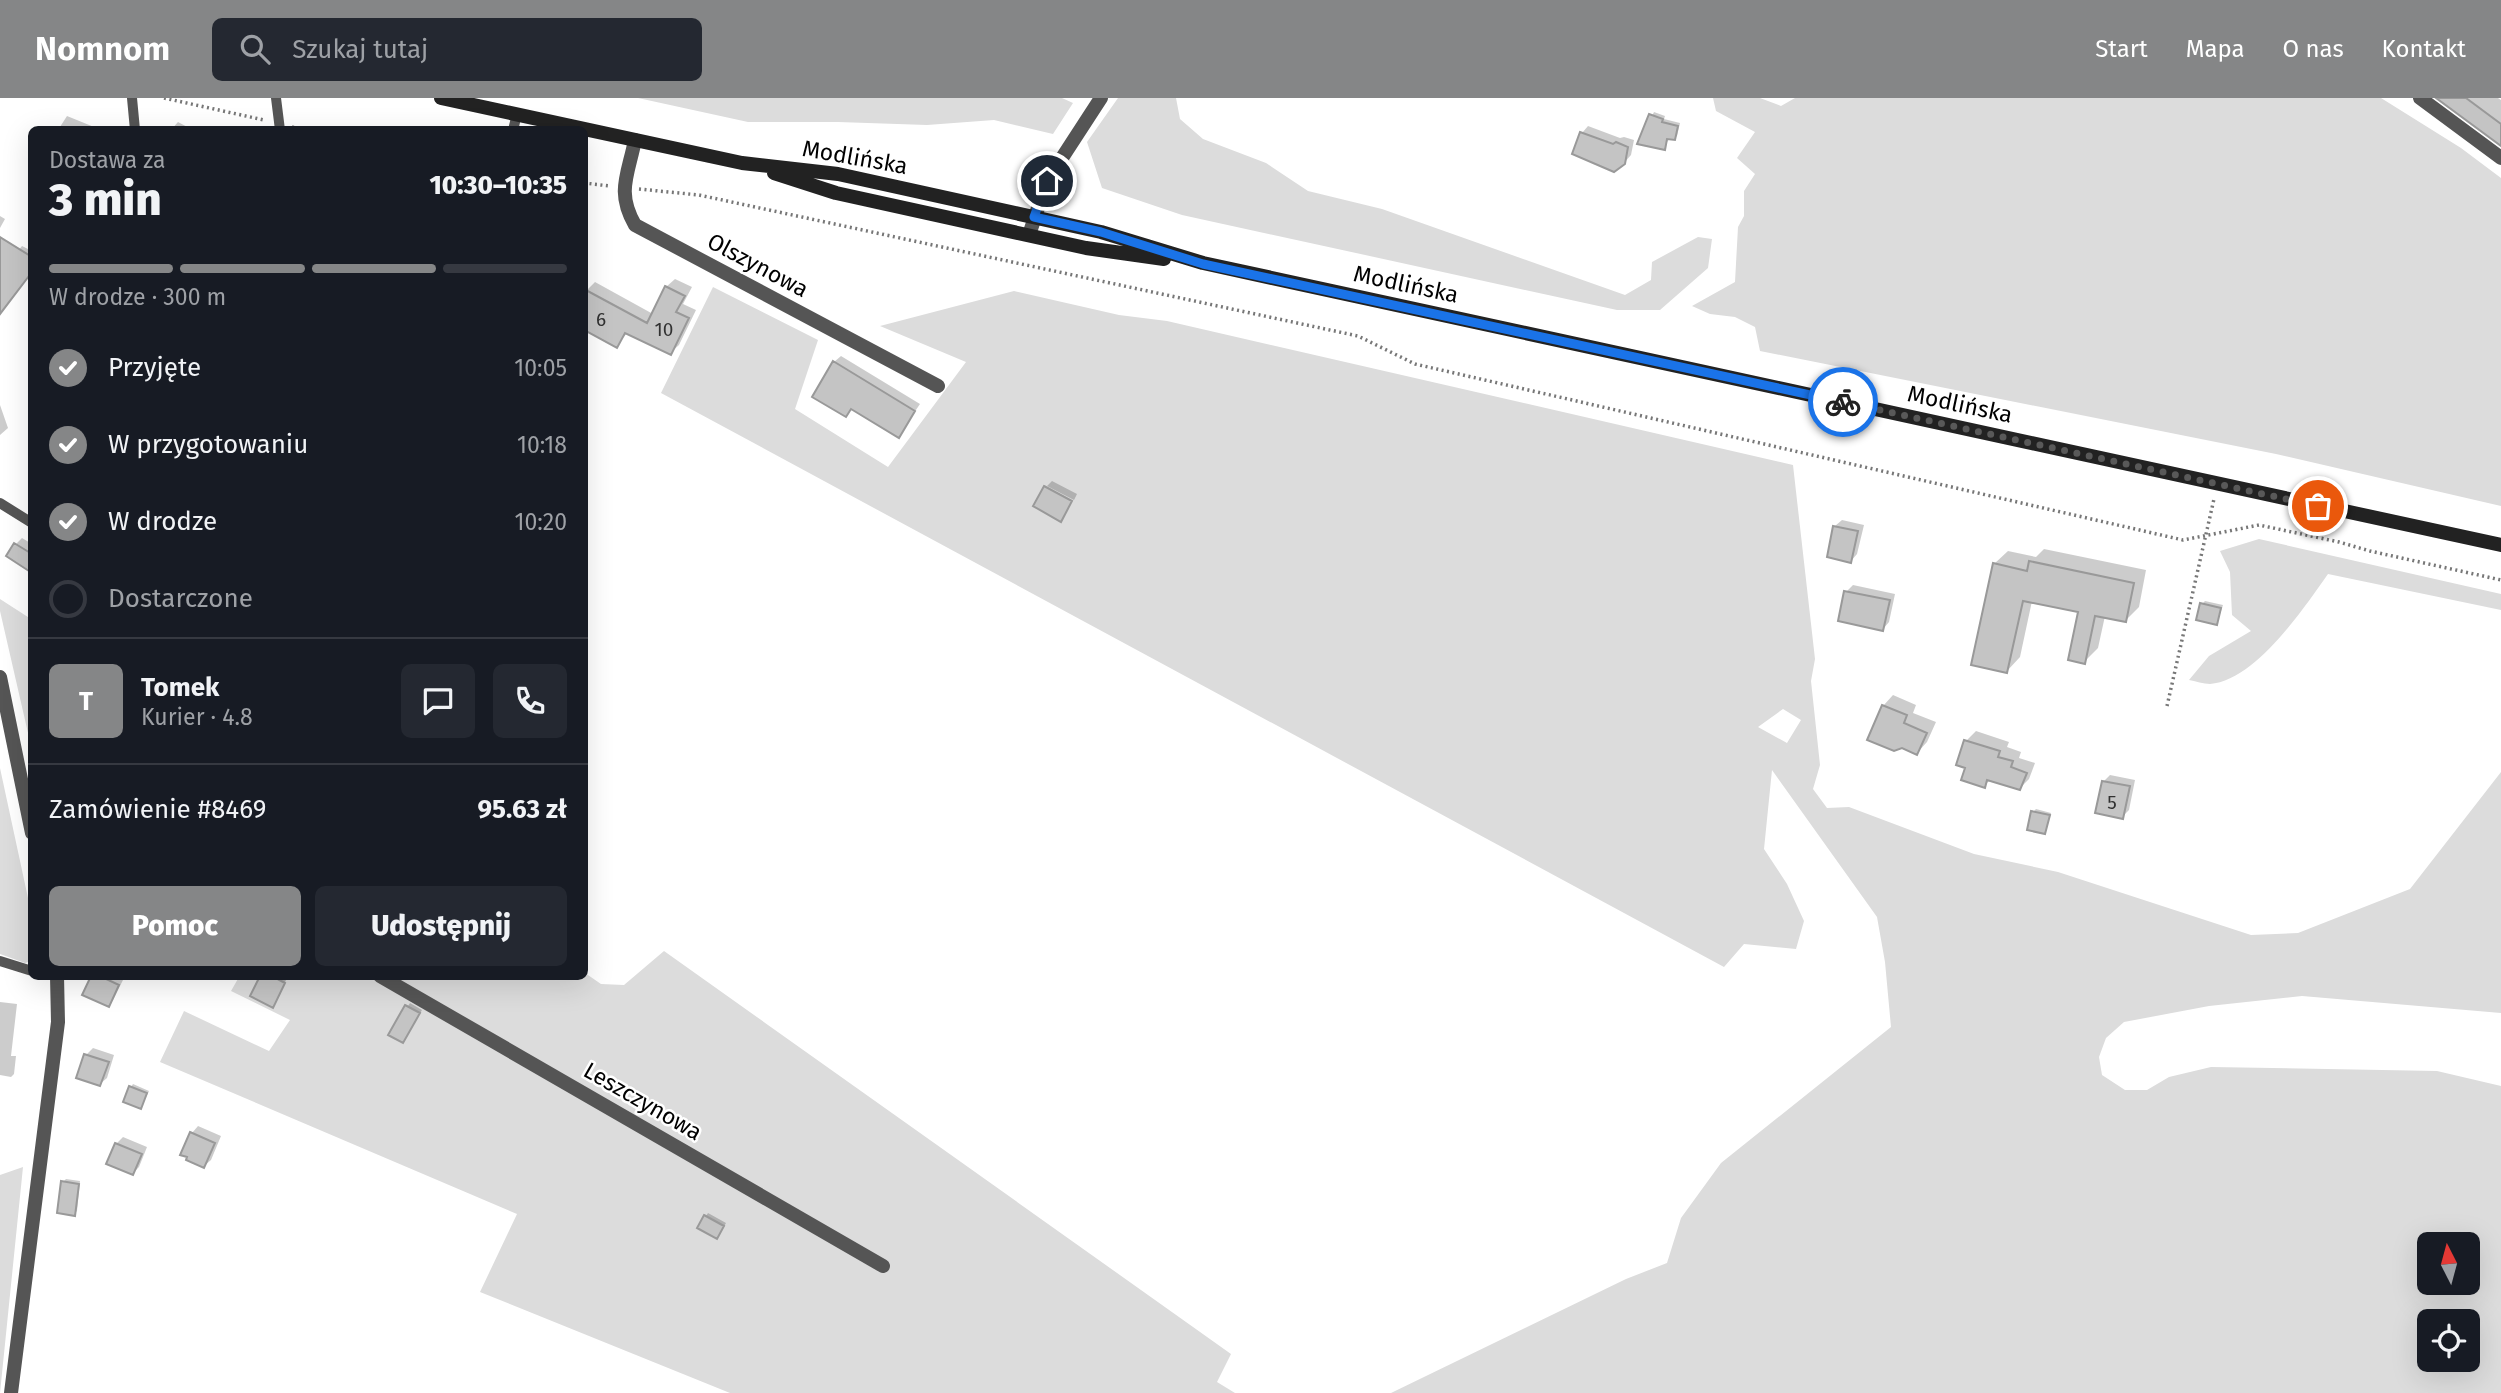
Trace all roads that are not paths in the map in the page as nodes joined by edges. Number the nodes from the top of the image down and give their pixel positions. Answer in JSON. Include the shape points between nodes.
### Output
{"nodes":[{"id":1,"x":132,"y":98,"type":"edge"},
{"id":2,"x":276,"y":98,"type":"edge"},
{"id":3,"x":441,"y":98,"type":"edge"},
{"id":4,"x":2420,"y":98,"type":"edge"},
{"id":5,"x":1097,"y":99,"type":"edge"},
{"id":6,"x":517,"y":114,"type":"junction"},
{"id":7,"x":135,"y":126,"type":"edge"},
{"id":8,"x":279,"y":126,"type":"edge"},
{"id":9,"x":514,"y":126,"type":"edge"},
{"id":10,"x":571,"y":126,"type":"edge"},
{"id":11,"x":588,"y":130,"type":"edge"},
{"id":12,"x":635,"y":140,"type":"junction"},
{"id":13,"x":2501,"y":158,"type":"edge"},
{"id":14,"x":741,"y":163,"type":"junction"},
{"id":15,"x":1034,"y":217,"type":"junction"},
{"id":16,"x":1029,"y":234,"type":"junction"},
{"id":17,"x":1203,"y":264,"type":"junction"},
{"id":18,"x":938,"y":386,"type":"dead end"},
{"id":19,"x":0,"y":503,"type":"edge"},
{"id":20,"x":28,"y":520,"type":"edge"},
{"id":21,"x":2501,"y":545,"type":"edge"},
{"id":22,"x":0,"y":677,"type":"edge"},
{"id":23,"x":25,"y":772,"type":"edge"},
{"id":24,"x":28,"y":798,"type":"edge"},
{"id":25,"x":0,"y":961,"type":"edge"},
{"id":26,"x":28,"y":970,"type":"edge"},
{"id":27,"x":57,"y":980,"type":"edge"},
{"id":28,"x":387,"y":980,"type":"edge"},
{"id":29,"x":883,"y":1266,"type":"dead end"},
{"id":30,"x":11,"y":1393,"type":"edge"}],
"edges":[{"from":1,"to":7,"type":"lane"},
{"from":2,"to":8,"type":"lane"},
{"from":3,"to":6,"type":"main road","name":"Modlińska"},
{"from":4,"to":13,"type":"street"},
{"from":5,"to":15,"type":"street","via":[[1047,181]]},
{"from":6,"to":9,"type":"lane"},
{"from":6,"to":10,"type":"main road","name":"Modlińska"},
{"from":11,"to":12,"type":"main road","name":"Modlińska"},
{"from":12,"to":14,"type":"main road","name":"Modlińska"},
{"from":12,"to":18,"type":"street","name":"Olszynowa","via":[[623,194],[635,226]]},
{"from":14,"to":15,"type":"main road","name":"Modlińska","via":[[838,174]]},
{"from":14,"to":16,"type":"main road","name":"Modlińska","via":[[835,193]]},
{"from":15,"to":16,"type":"street"},
{"from":15,"to":17,"type":"main road","name":"Modlińska","via":[[1101,232]]},
{"from":16,"to":17,"type":"main road","name":"Modlińska","via":[[1097,250]]},
{"from":17,"to":21,"type":"main road","name":"Modlińska"},
{"from":19,"to":20,"type":"lane"},
{"from":22,"to":23,"type":"street"},
{"from":23,"to":24,"type":"street"},
{"from":25,"to":26,"type":"lane"},
{"from":27,"to":30,"type":"street","via":[[58,1022]]},
{"from":28,"to":29,"type":"street","name":"Leszczynowa"}]}
